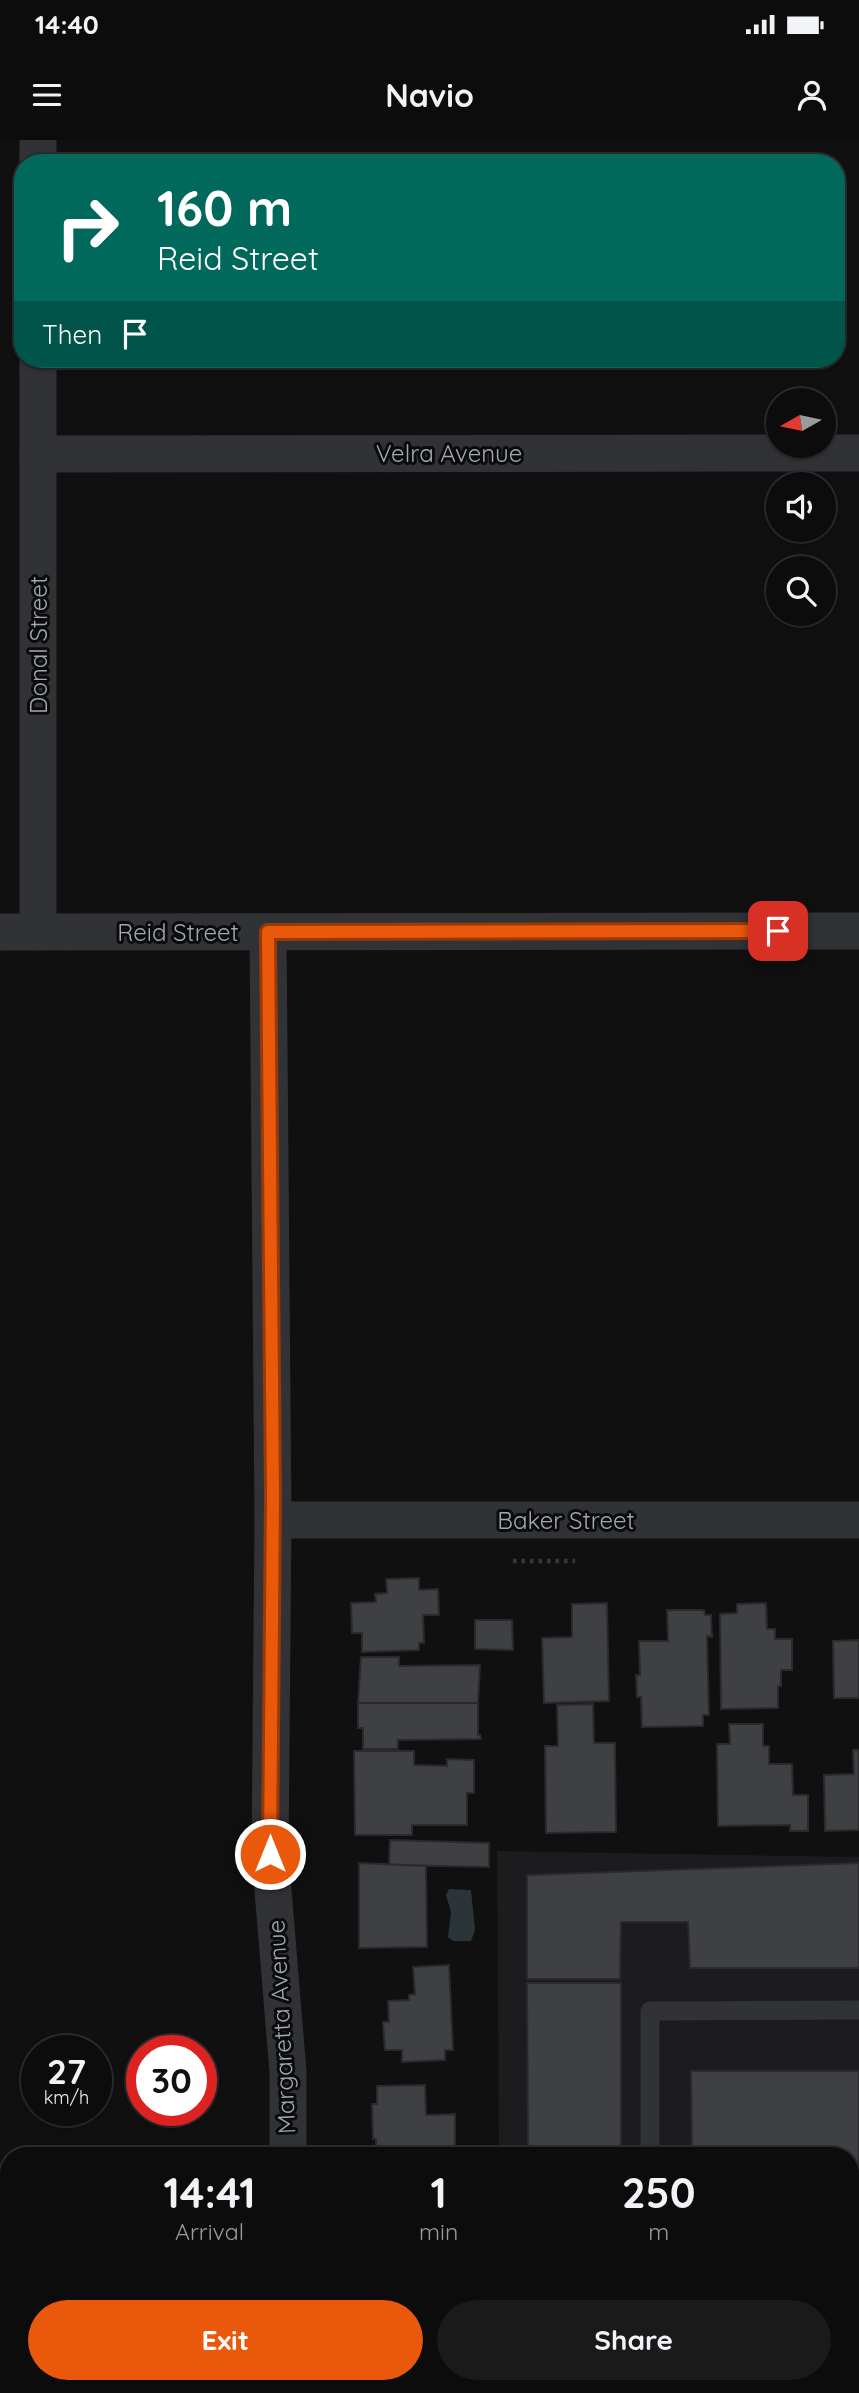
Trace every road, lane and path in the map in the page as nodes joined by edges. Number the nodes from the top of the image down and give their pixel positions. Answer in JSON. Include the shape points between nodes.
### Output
{"nodes":[{"id":1,"x":38,"y":368,"type":"edge"},
{"id":2,"x":859,"y":453,"type":"edge"},
{"id":3,"x":38,"y":454,"type":"junction"},
{"id":4,"x":859,"y":930,"type":"edge"},
{"id":5,"x":0,"y":932,"type":"edge"},
{"id":6,"x":38,"y":932,"type":"junction"},
{"id":7,"x":268,"y":932,"type":"junction"},
{"id":8,"x":273,"y":1520,"type":"junction"},
{"id":9,"x":859,"y":1520,"type":"edge"},
{"id":10,"x":859,"y":2010,"type":"edge"},
{"id":11,"x":288,"y":2147,"type":"edge"},
{"id":12,"x":650,"y":2147,"type":"edge"}],
"edges":[{"from":1,"to":3,"type":"street","name":"Donal Street"},
{"from":2,"to":3,"type":"street","name":"Velra Avenue"},
{"from":3,"to":6,"type":"street","name":"Donal Street"},
{"from":4,"to":7,"type":"street","name":"Reid Street"},
{"from":5,"to":6,"type":"street","name":"Reid Street"},
{"from":6,"to":7,"type":"street","name":"Reid Street"},
{"from":7,"to":8,"type":"street","name":"Margaretta Avenue"},
{"from":8,"to":9,"type":"street","name":"Baker Street"},
{"from":8,"to":11,"type":"street","name":"Margaretta Avenue","via":[[270,1854],[288,2072]]},
{"from":10,"to":12,"type":"lane","via":[[650,2011]]}]}
